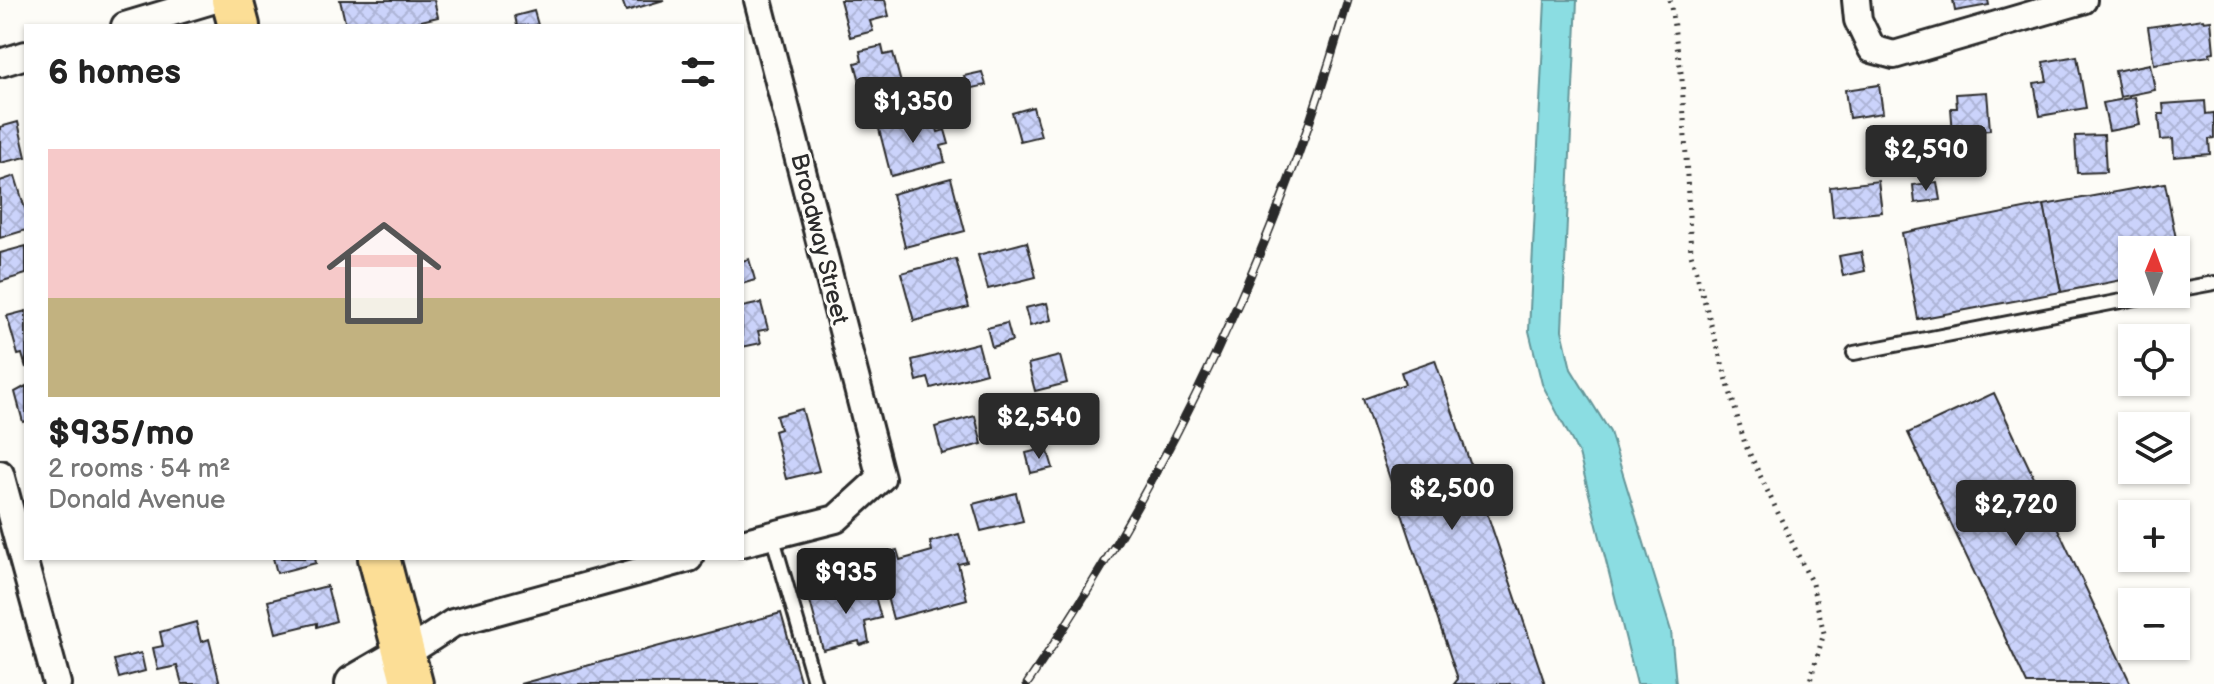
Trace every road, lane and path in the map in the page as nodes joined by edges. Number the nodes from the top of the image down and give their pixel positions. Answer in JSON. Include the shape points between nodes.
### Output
{"nodes":[{"id":1,"x":212,"y":0,"type":"edge"},
{"id":2,"x":232,"y":0,"type":"edge"},
{"id":3,"x":758,"y":0,"type":"edge"},
{"id":4,"x":1670,"y":0,"type":"edge"},
{"id":5,"x":1856,"y":0,"type":"edge"},
{"id":6,"x":2083,"y":0,"type":"edge"},
{"id":7,"x":132,"y":24,"type":"edge"},
{"id":8,"x":238,"y":24,"type":"edge"},
{"id":9,"x":24,"y":56,"type":"edge"},
{"id":10,"x":0,"y":63,"type":"edge"},
{"id":11,"x":2214,"y":283,"type":"edge"},
{"id":12,"x":2190,"y":287,"type":"edge"},
{"id":13,"x":2118,"y":302,"type":"edge"},
{"id":14,"x":1854,"y":353,"type":"dead end"},
{"id":15,"x":0,"y":474,"type":"edge"},
{"id":16,"x":772,"y":535,"type":"junction"},
{"id":17,"x":744,"y":542,"type":"edge"},
{"id":18,"x":380,"y":560,"type":"edge"},
{"id":19,"x":682,"y":560,"type":"edge"},
{"id":20,"x":408,"y":670,"type":"edge"},
{"id":21,"x":57,"y":684,"type":"edge"},
{"id":22,"x":354,"y":684,"type":"edge"},
{"id":23,"x":815,"y":684,"type":"edge"},
{"id":24,"x":1809,"y":684,"type":"edge"}],
"edges":[{"from":1,"to":7,"type":"street"},
{"from":2,"to":8,"type":"main road"},
{"from":3,"to":16,"type":"street","name":"Broadway Street","via":[[881,478],[836,519]]},
{"from":4,"to":24,"type":"path","via":[[1682,79],[1691,254],[1745,444],[1812,584],[1824,633]]},
{"from":5,"to":6,"type":"street","via":[[1858,20],[1872,49],[1894,55]]},
{"from":9,"to":10,"type":"street"},
{"from":11,"to":12,"type":"lane"},
{"from":13,"to":14,"type":"lane"},
{"from":15,"to":21,"type":"street"},
{"from":16,"to":17,"type":"street"},
{"from":16,"to":23,"type":"lane"},
{"from":18,"to":20,"type":"main road"},
{"from":19,"to":20,"type":"street","via":[[453,623]]},
{"from":20,"to":22,"type":"street"}]}
